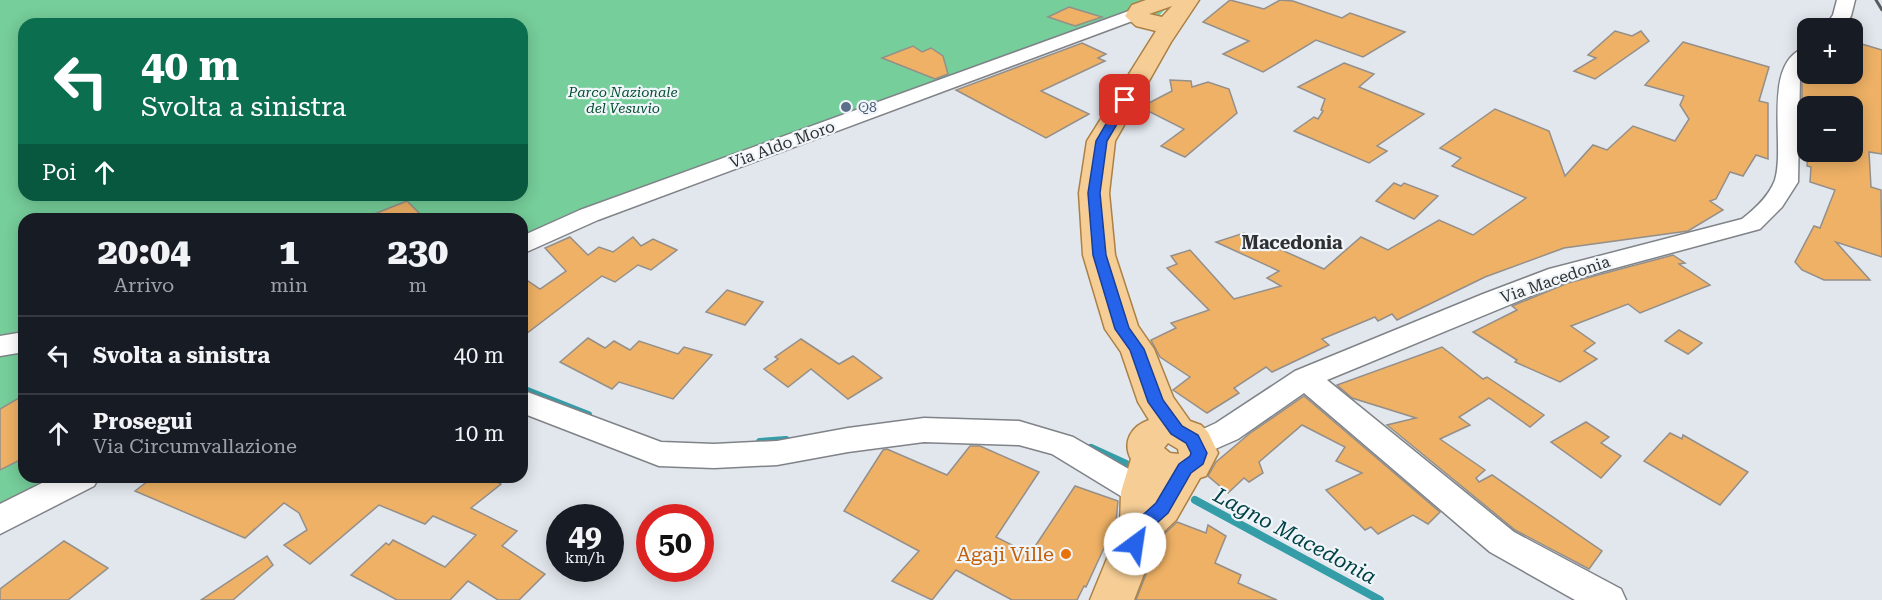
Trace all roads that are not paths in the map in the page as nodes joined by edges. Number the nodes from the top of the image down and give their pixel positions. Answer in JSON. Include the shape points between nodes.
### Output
{"nodes":[{"id":1,"x":1188,"y":0,"type":"edge"},
{"id":2,"x":1846,"y":0,"type":"edge"},
{"id":3,"x":1840,"y":18,"type":"edge"},
{"id":4,"x":1155,"y":20,"type":"edge"},
{"id":5,"x":1797,"y":61,"type":"edge"},
{"id":6,"x":528,"y":243,"type":"edge"},
{"id":7,"x":18,"y":343,"type":"edge"},
{"id":8,"x":0,"y":346,"type":"edge"},
{"id":9,"x":1305,"y":378,"type":"junction"},
{"id":10,"x":528,"y":402,"type":"edge"},
{"id":11,"x":1162,"y":466,"type":"junction"},
{"id":12,"x":71,"y":483,"type":"edge"},
{"id":13,"x":0,"y":520,"type":"edge"},
{"id":14,"x":1112,"y":600,"type":"edge"},
{"id":15,"x":1608,"y":600,"type":"edge"}],
"edges":[{"from":1,"to":4,"type":"main road"},
{"from":2,"to":3,"type":"street"},
{"from":4,"to":6,"type":"street","name":"Via Aldo Moro","via":[[1113,23],[674,183]]},
{"from":4,"to":11,"type":"main road","via":[[1101,141],[1094,193],[1099,255],[1122,329],[1119,353]]},
{"from":5,"to":9,"type":"street","name":"Via Macedonia","via":[[1790,78],[1785,186],[1764,214],[1751,224],[1558,274]]},
{"from":7,"to":8,"type":"street"},
{"from":9,"to":11,"type":"street","name":"Via Macedonia","via":[[1227,431]]},
{"from":9,"to":15,"type":"street","via":[[1502,542]]},
{"from":10,"to":11,"type":"street","via":[[659,454],[777,453],[924,430],[1019,433]]},
{"from":11,"to":14,"type":"main road"},
{"from":12,"to":13,"type":"street"}]}
